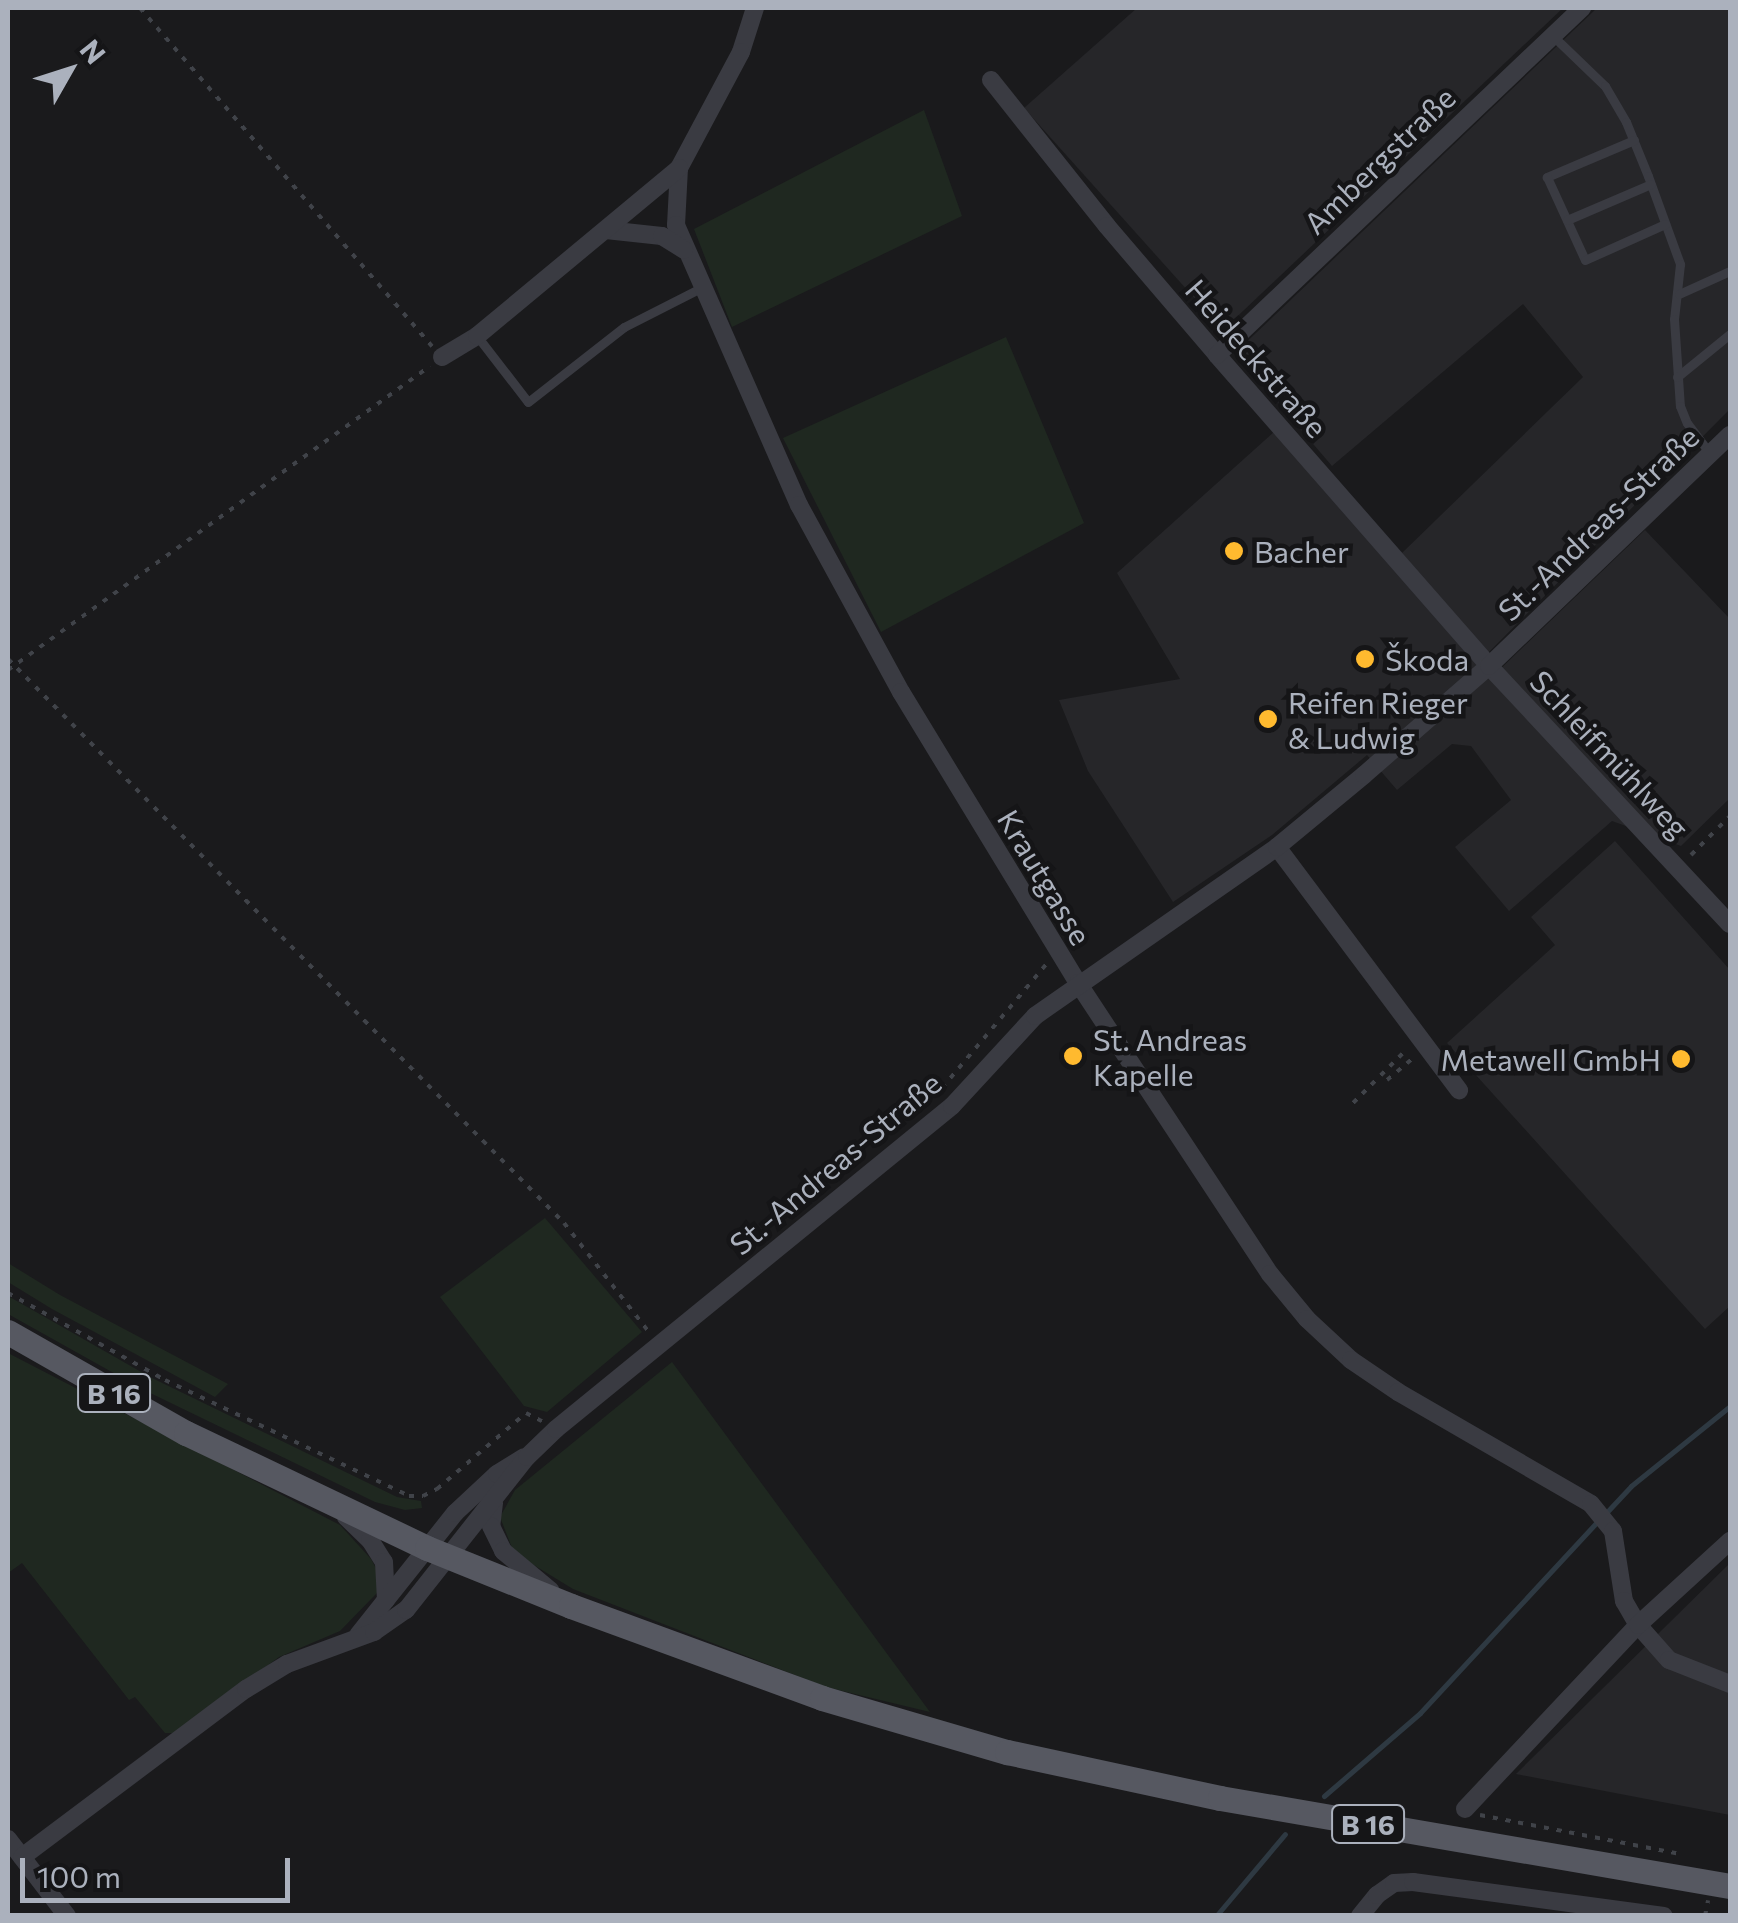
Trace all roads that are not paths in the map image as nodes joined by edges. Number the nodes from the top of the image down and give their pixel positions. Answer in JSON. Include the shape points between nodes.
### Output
{"nodes":[{"id":1,"x":755,"y":8,"type":"edge"},
{"id":2,"x":1582,"y":8,"type":"edge"},
{"id":3,"x":1552,"y":35,"type":"junction"},
{"id":4,"x":991,"y":80,"type":"dead end"},
{"id":5,"x":1634,"y":140,"type":"junction"},
{"id":6,"x":679,"y":168,"type":"junction"},
{"id":7,"x":1651,"y":184,"type":"junction"},
{"id":8,"x":1567,"y":220,"type":"junction"},
{"id":9,"x":1665,"y":224,"type":"junction"},
{"id":10,"x":606,"y":230,"type":"junction"},
{"id":11,"x":684,"y":250,"type":"junction"},
{"id":12,"x":1730,"y":271,"type":"edge"},
{"id":13,"x":700,"y":288,"type":"junction"},
{"id":14,"x":1679,"y":294,"type":"junction"},
{"id":15,"x":1730,"y":334,"type":"edge"},
{"id":16,"x":477,"y":336,"type":"junction"},
{"id":17,"x":1217,"y":355,"type":"junction"},
{"id":18,"x":442,"y":357,"type":"road end"},
{"id":19,"x":1677,"y":377,"type":"junction"},
{"id":20,"x":1730,"y":435,"type":"edge"},
{"id":21,"x":1710,"y":454,"type":"junction"},
{"id":22,"x":1490,"y":666,"type":"junction"},
{"id":23,"x":1277,"y":847,"type":"junction"},
{"id":24,"x":1730,"y":924,"type":"edge"},
{"id":25,"x":1078,"y":983,"type":"junction"},
{"id":26,"x":1459,"y":1090,"type":"dead end"},
{"id":27,"x":8,"y":1332,"type":"edge"},
{"id":28,"x":527,"y":1456,"type":"junction"},
{"id":29,"x":494,"y":1500,"type":"junction"},
{"id":30,"x":325,"y":1502,"type":"junction"},
{"id":31,"x":1730,"y":1541,"type":"edge"},
{"id":32,"x":438,"y":1552,"type":"junction"},
{"id":33,"x":386,"y":1601,"type":"junction"},
{"id":34,"x":571,"y":1606,"type":"junction"},
{"id":35,"x":1638,"y":1625,"type":"junction"},
{"id":36,"x":358,"y":1636,"type":"junction"},
{"id":37,"x":1730,"y":1684,"type":"edge"},
{"id":38,"x":1465,"y":1809,"type":"dead end"},
{"id":39,"x":8,"y":1839,"type":"edge"},
{"id":40,"x":22,"y":1858,"type":"junction"},
{"id":41,"x":1730,"y":1886,"type":"edge"},
{"id":42,"x":68,"y":1916,"type":"edge"},
{"id":43,"x":1360,"y":1916,"type":"edge"},
{"id":44,"x":1664,"y":1916,"type":"edge"}],
"edges":[{"from":1,"to":6,"type":"street","name":"Krautgasse","via":[[741,52]]},
{"from":2,"to":3,"type":"street","name":"Ambergstraße"},
{"from":3,"to":5,"type":"lane","via":[[1605,86]]},
{"from":3,"to":17,"type":"street","name":"Ambergstraße"},
{"from":4,"to":17,"type":"street","name":"Heideckstraße"},
{"from":5,"to":7,"type":"lane"},
{"from":5,"to":8,"type":"lane","via":[[1546,177]]},
{"from":6,"to":10,"type":"street"},
{"from":6,"to":11,"type":"street","name":"Krautgasse","via":[[676,224]]},
{"from":7,"to":8,"type":"lane"},
{"from":7,"to":9,"type":"lane"},
{"from":8,"to":9,"type":"lane","via":[[1585,260]]},
{"from":9,"to":14,"type":"lane","via":[[1680,264]]},
{"from":10,"to":11,"type":"street","via":[[662,236]]},
{"from":10,"to":16,"type":"street"},
{"from":11,"to":13,"type":"street","name":"Krautgasse"},
{"from":12,"to":14,"type":"lane"},
{"from":13,"to":16,"type":"lane","via":[[624,327],[528,402]]},
{"from":13,"to":25,"type":"street","name":"Krautgasse","via":[[808,522],[900,692]]},
{"from":14,"to":19,"type":"lane"},
{"from":15,"to":19,"type":"lane"},
{"from":16,"to":18,"type":"street"},
{"from":17,"to":22,"type":"street","name":"Heideckstraße"},
{"from":19,"to":21,"type":"lane","via":[[1687,423]]},
{"from":20,"to":21,"type":"street","name":"St.-Andreas-Straße"},
{"from":21,"to":22,"type":"street","name":"St.-Andreas-Straße"},
{"from":22,"to":23,"type":"street","name":"St.-Andreas-Straße"},
{"from":22,"to":24,"type":"street","name":"Schleifmühlweg"},
{"from":23,"to":25,"type":"street","name":"St.-Andreas-Straße"},
{"from":23,"to":26,"type":"street"},
{"from":25,"to":28,"type":"street","name":"St.-Andreas-Straße","via":[[1035,1016],[952,1106],[654,1338]]},
{"from":25,"to":35,"type":"street","name":"Krautgasse","via":[[1307,1320],[1398,1392],[1591,1504],[1613,1531],[1624,1601]]},
{"from":27,"to":30,"type":"main road","number":"B 16"},
{"from":28,"to":29,"type":"street"},
{"from":28,"to":32,"type":"street","via":[[476,1492]]},
{"from":29,"to":32,"type":"street"},
{"from":29,"to":34,"type":"street","via":[[491,1526],[503,1551]]},
{"from":30,"to":32,"type":"main road","number":"B 16"},
{"from":30,"to":33,"type":"street","via":[[357,1525],[384,1562]]},
{"from":31,"to":35,"type":"street"},
{"from":32,"to":33,"type":"street"},
{"from":32,"to":34,"type":"main road","number":"B 16"},
{"from":32,"to":36,"type":"street","via":[[406,1610]]},
{"from":33,"to":36,"type":"street"},
{"from":34,"to":41,"type":"main road","number":"B 16","via":[[822,1698],[1007,1752],[1220,1798]]},
{"from":35,"to":37,"type":"street","via":[[1669,1660]]},
{"from":35,"to":38,"type":"street"},
{"from":36,"to":40,"type":"street","via":[[246,1688]]},
{"from":39,"to":40,"type":"street"},
{"from":40,"to":42,"type":"street"},
{"from":43,"to":44,"type":"street","via":[[1377,1894],[1413,1882]]}]}
